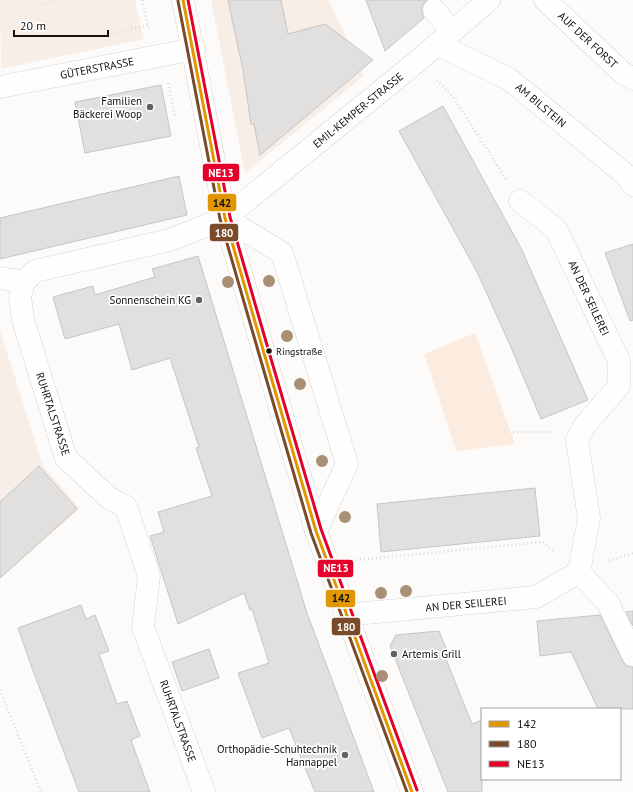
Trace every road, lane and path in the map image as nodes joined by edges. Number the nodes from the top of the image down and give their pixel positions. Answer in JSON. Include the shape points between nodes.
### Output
{"nodes":[{"id":1,"x":56,"y":0,"type":"edge"},
{"id":2,"x":142,"y":0,"type":"edge"},
{"id":3,"x":183,"y":0,"type":"edge"},
{"id":4,"x":489,"y":0,"type":"edge"},
{"id":5,"x":545,"y":0,"type":"edge"},
{"id":6,"x":42,"y":4,"type":"dead end"},
{"id":7,"x":434,"y":10,"type":"dead end"},
{"id":8,"x":148,"y":25,"type":"dead end"},
{"id":9,"x":444,"y":38,"type":"junction"},
{"id":10,"x":194,"y":49,"type":"junction"},
{"id":11,"x":419,"y":60,"type":"junction"},
{"id":12,"x":633,"y":78,"type":"edge"},
{"id":13,"x":0,"y":87,"type":"edge"},
{"id":14,"x":633,"y":185,"type":"edge"},
{"id":15,"x":520,"y":201,"type":"joint"},
{"id":16,"x":225,"y":218,"type":"junction"},
{"id":17,"x":0,"y":278,"type":"edge"},
{"id":18,"x":24,"y":282,"type":"junction"},
{"id":19,"x":501,"y":432,"type":"dead end"},
{"id":20,"x":577,"y":440,"type":"junction"},
{"id":21,"x":316,"y":531,"type":"junction"},
{"id":22,"x":327,"y":562,"type":"junction"},
{"id":23,"x":579,"y":572,"type":"junction"},
{"id":24,"x":345,"y":615,"type":"junction"},
{"id":25,"x":633,"y":655,"type":"edge"},
{"id":26,"x":0,"y":690,"type":"edge"},
{"id":27,"x":40,"y":792,"type":"edge"},
{"id":28,"x":204,"y":792,"type":"edge"},
{"id":29,"x":412,"y":792,"type":"edge"}],
"edges":[{"from":1,"to":6,"type":"path"},
{"from":2,"to":8,"type":"path"},
{"from":3,"to":10,"type":"street"},
{"from":4,"to":9,"type":"street","name":"EMIL-KEMPER-STRASSE"},
{"from":5,"to":12,"type":"street","name":"AUF DER FORST","via":[[623,73]]},
{"from":7,"to":9,"type":"street"},
{"from":9,"to":11,"type":"street","name":"EMIL-KEMPER-STRASSE"},
{"from":9,"to":14,"type":"street","name":"AM BILSTEIN","via":[[509,79],[626,175]]},
{"from":10,"to":13,"type":"street","name":"GÜTERSTRASSE"},
{"from":10,"to":16,"type":"street"},
{"from":11,"to":15,"type":"path","via":[[454,98]]},
{"from":11,"to":16,"type":"street","name":"EMIL-KEMPER-STRASSE"},
{"from":15,"to":20,"type":"street","name":"AN DER SEILEREI","via":[[556,229],[619,361],[619,386],[585,425]]},
{"from":16,"to":18,"type":"street","via":[[170,240],[34,271]]},
{"from":16,"to":21,"type":"street"},
{"from":16,"to":21,"type":"street","via":[[282,253],[348,464]]},
{"from":17,"to":18,"type":"street"},
{"from":18,"to":28,"type":"street","name":"RUHRTALSTRASSE","via":[[20,296],[23,320],[66,458],[110,498],[126,507],[150,576],[143,627]]},
{"from":19,"to":20,"type":"path","via":[[547,431]]},
{"from":20,"to":23,"type":"street","via":[[589,518]]},
{"from":21,"to":22,"type":"street"},
{"from":22,"to":23,"type":"path","via":[[543,542]]},
{"from":22,"to":24,"type":"street"},
{"from":23,"to":24,"type":"street","name":"AN DER SEILEREI","via":[[536,597]]},
{"from":23,"to":25,"type":"street","via":[[608,603]]},
{"from":24,"to":29,"type":"street"},
{"from":26,"to":27,"type":"path"}]}
